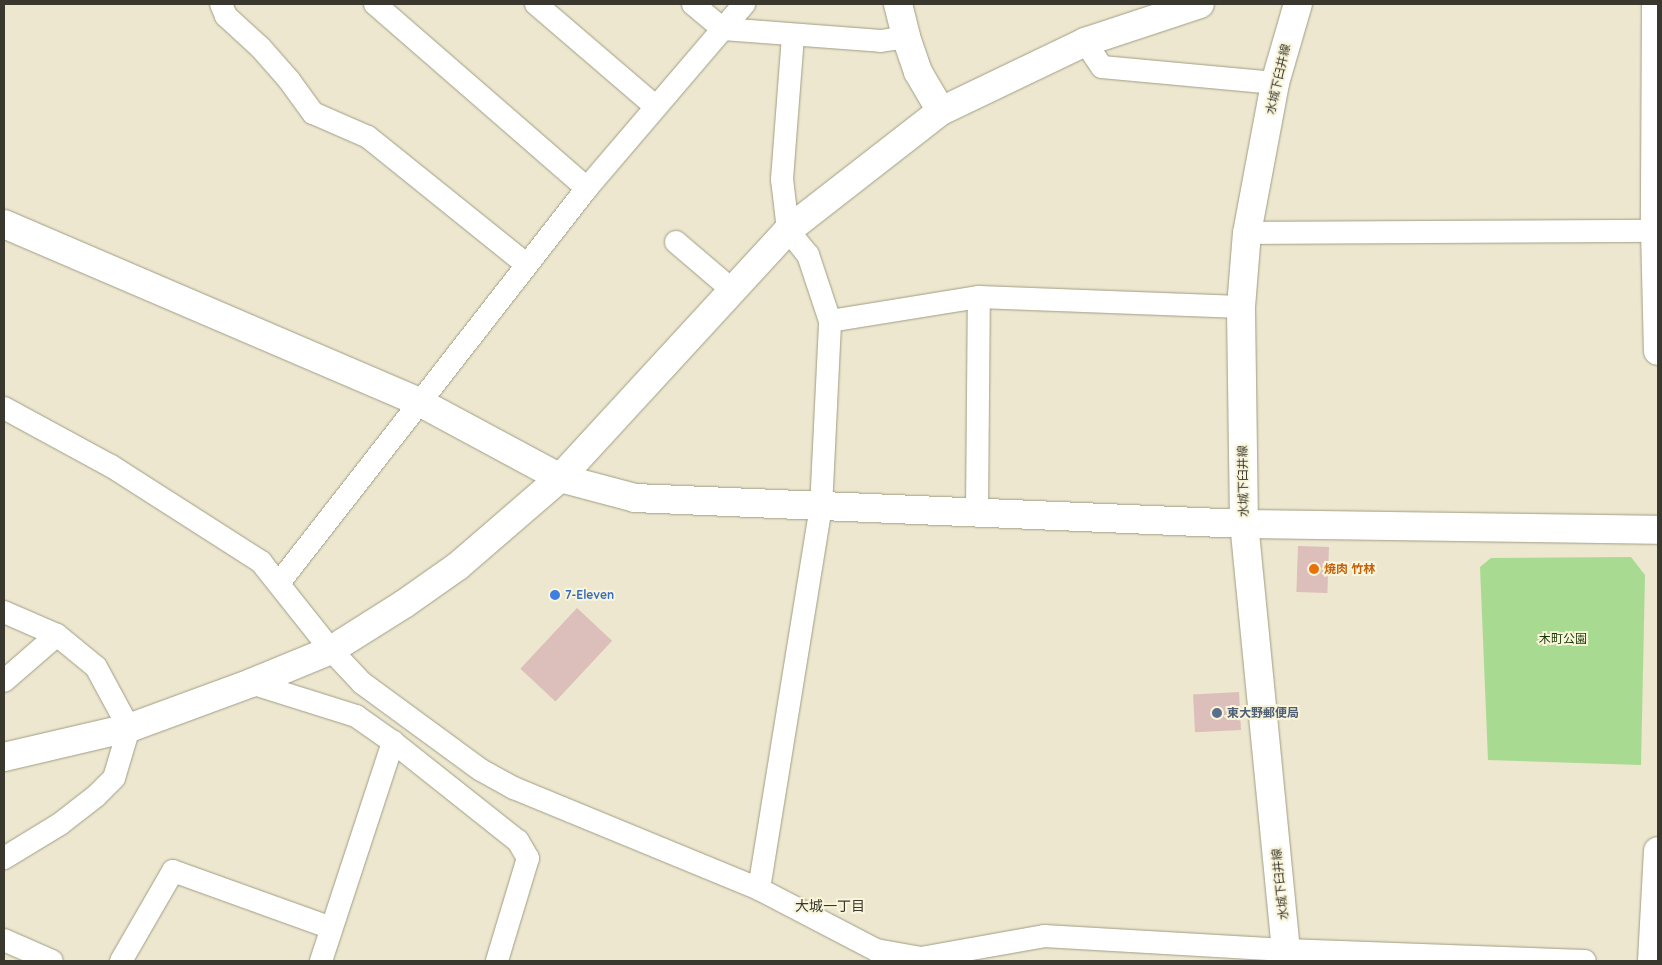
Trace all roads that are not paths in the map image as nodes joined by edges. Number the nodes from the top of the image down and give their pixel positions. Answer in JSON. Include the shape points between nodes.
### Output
{"nodes":[{"id":1,"x":221,"y":4,"type":"edge"},
{"id":2,"x":375,"y":4,"type":"edge"},
{"id":3,"x":536,"y":4,"type":"edge"},
{"id":4,"x":693,"y":4,"type":"edge"},
{"id":5,"x":744,"y":4,"type":"edge"},
{"id":6,"x":898,"y":4,"type":"edge"},
{"id":7,"x":1200,"y":4,"type":"edge"},
{"id":8,"x":1298,"y":4,"type":"edge"},
{"id":9,"x":1656,"y":4,"type":"edge"},
{"id":10,"x":722,"y":29,"type":"junction"},
{"id":11,"x":793,"y":35,"type":"junction"},
{"id":12,"x":906,"y":37,"type":"junction"},
{"id":13,"x":1085,"y":42,"type":"junction"},
{"id":14,"x":1275,"y":83,"type":"junction"},
{"id":15,"x":656,"y":106,"type":"junction"},
{"id":16,"x":940,"y":111,"type":"junction"},
{"id":17,"x":587,"y":188,"type":"junction"},
{"id":18,"x":4,"y":224,"type":"edge"},
{"id":19,"x":788,"y":230,"type":"junction"},
{"id":20,"x":1655,"y":231,"type":"junction"},
{"id":21,"x":1247,"y":232,"type":"junction"},
{"id":22,"x":676,"y":242,"type":"dead end"},
{"id":23,"x":527,"y":265,"type":"junction"},
{"id":24,"x":731,"y":289,"type":"junction"},
{"id":25,"x":979,"y":297,"type":"junction"},
{"id":26,"x":1241,"y":307,"type":"junction"},
{"id":27,"x":830,"y":321,"type":"junction"},
{"id":28,"x":1658,"y":351,"type":"edge"},
{"id":29,"x":421,"y":403,"type":"junction"},
{"id":30,"x":4,"y":408,"type":"edge"},
{"id":31,"x":560,"y":478,"type":"junction"},
{"id":32,"x":821,"y":508,"type":"junction"},
{"id":33,"x":977,"y":511,"type":"junction"},
{"id":34,"x":1244,"y":524,"type":"junction"},
{"id":35,"x":1658,"y":530,"type":"edge"},
{"id":36,"x":279,"y":583,"type":"junction"},
{"id":37,"x":4,"y":612,"type":"edge"},
{"id":38,"x":57,"y":636,"type":"junction"},
{"id":39,"x":331,"y":650,"type":"junction"},
{"id":40,"x":4,"y":681,"type":"edge"},
{"id":41,"x":251,"y":683,"type":"junction"},
{"id":42,"x":129,"y":728,"type":"junction"},
{"id":43,"x":393,"y":742,"type":"junction"},
{"id":44,"x":4,"y":757,"type":"edge"},
{"id":45,"x":1658,"y":851,"type":"edge"},
{"id":46,"x":4,"y":858,"type":"edge"},
{"id":47,"x":759,"y":889,"type":"junction"},
{"id":48,"x":331,"y":928,"type":"junction"},
{"id":49,"x":4,"y":940,"type":"edge"},
{"id":50,"x":1287,"y":956,"type":"edge"},
{"id":51,"x":922,"y":960,"type":"edge"},
{"id":52,"x":52,"y":961,"type":"edge"},
{"id":53,"x":121,"y":961,"type":"edge"},
{"id":54,"x":321,"y":961,"type":"edge"},
{"id":55,"x":497,"y":961,"type":"edge"},
{"id":56,"x":1585,"y":961,"type":"edge"},
{"id":57,"x":1652,"y":961,"type":"edge"}],
"edges":[{"from":1,"to":23,"type":"street","via":[[226,16],[289,80],[313,113],[368,137]]},
{"from":2,"to":17,"type":"street"},
{"from":3,"to":15,"type":"street"},
{"from":4,"to":10,"type":"street"},
{"from":5,"to":10,"type":"street"},
{"from":6,"to":12,"type":"street"},
{"from":7,"to":13,"type":"street"},
{"from":8,"to":14,"type":"street","name":"水城下臼井線"},
{"from":9,"to":20,"type":"street"},
{"from":10,"to":11,"type":"street"},
{"from":10,"to":15,"type":"street"},
{"from":11,"to":12,"type":"street","via":[[881,41]]},
{"from":11,"to":19,"type":"street","via":[[782,179]]},
{"from":12,"to":16,"type":"street","via":[[918,72]]},
{"from":13,"to":14,"type":"street","via":[[1102,67]]},
{"from":13,"to":16,"type":"street"},
{"from":14,"to":21,"type":"street","name":"水城下臼井線"},
{"from":15,"to":17,"type":"street"},
{"from":16,"to":19,"type":"street"},
{"from":17,"to":23,"type":"street"},
{"from":18,"to":29,"type":"street"},
{"from":19,"to":24,"type":"street"},
{"from":19,"to":27,"type":"street","via":[[808,256]]},
{"from":20,"to":21,"type":"street"},
{"from":20,"to":28,"type":"street"},
{"from":21,"to":26,"type":"street","name":"水城下臼井線"},
{"from":22,"to":24,"type":"street"},
{"from":23,"to":29,"type":"street"},
{"from":24,"to":31,"type":"street"},
{"from":25,"to":26,"type":"street"},
{"from":25,"to":27,"type":"street"},
{"from":25,"to":33,"type":"street"},
{"from":26,"to":34,"type":"street","name":"水城下臼井線"},
{"from":27,"to":32,"type":"street"},
{"from":29,"to":31,"type":"street"},
{"from":29,"to":36,"type":"street"},
{"from":30,"to":36,"type":"street","via":[[110,466],[260,562]]},
{"from":31,"to":32,"type":"street","via":[[635,498]]},
{"from":31,"to":39,"type":"street","via":[[458,566]]},
{"from":32,"to":33,"type":"street"},
{"from":32,"to":47,"type":"street"},
{"from":33,"to":34,"type":"street"},
{"from":34,"to":35,"type":"street"},
{"from":34,"to":50,"type":"street","name":"水城下臼井線"},
{"from":36,"to":39,"type":"street"},
{"from":37,"to":38,"type":"street"},
{"from":38,"to":40,"type":"street"},
{"from":38,"to":42,"type":"street","via":[[96,667]]},
{"from":39,"to":41,"type":"street"},
{"from":39,"to":47,"type":"street","via":[[362,683],[481,770],[514,788]]},
{"from":41,"to":42,"type":"street"},
{"from":41,"to":43,"type":"street","via":[[356,716]]},
{"from":42,"to":44,"type":"street"},
{"from":42,"to":46,"type":"street","via":[[114,778],[60,824]]},
{"from":43,"to":48,"type":"street"},
{"from":43,"to":55,"type":"street","via":[[518,841],[528,858]]},
{"from":45,"to":57,"type":"street"},
{"from":47,"to":51,"type":"street","via":[[876,950]]},
{"from":48,"to":53,"type":"street","via":[[173,871]]},
{"from":48,"to":54,"type":"street"},
{"from":49,"to":52,"type":"street"},
{"from":50,"to":51,"type":"street","via":[[1044,936]]},
{"from":50,"to":56,"type":"street"}]}
